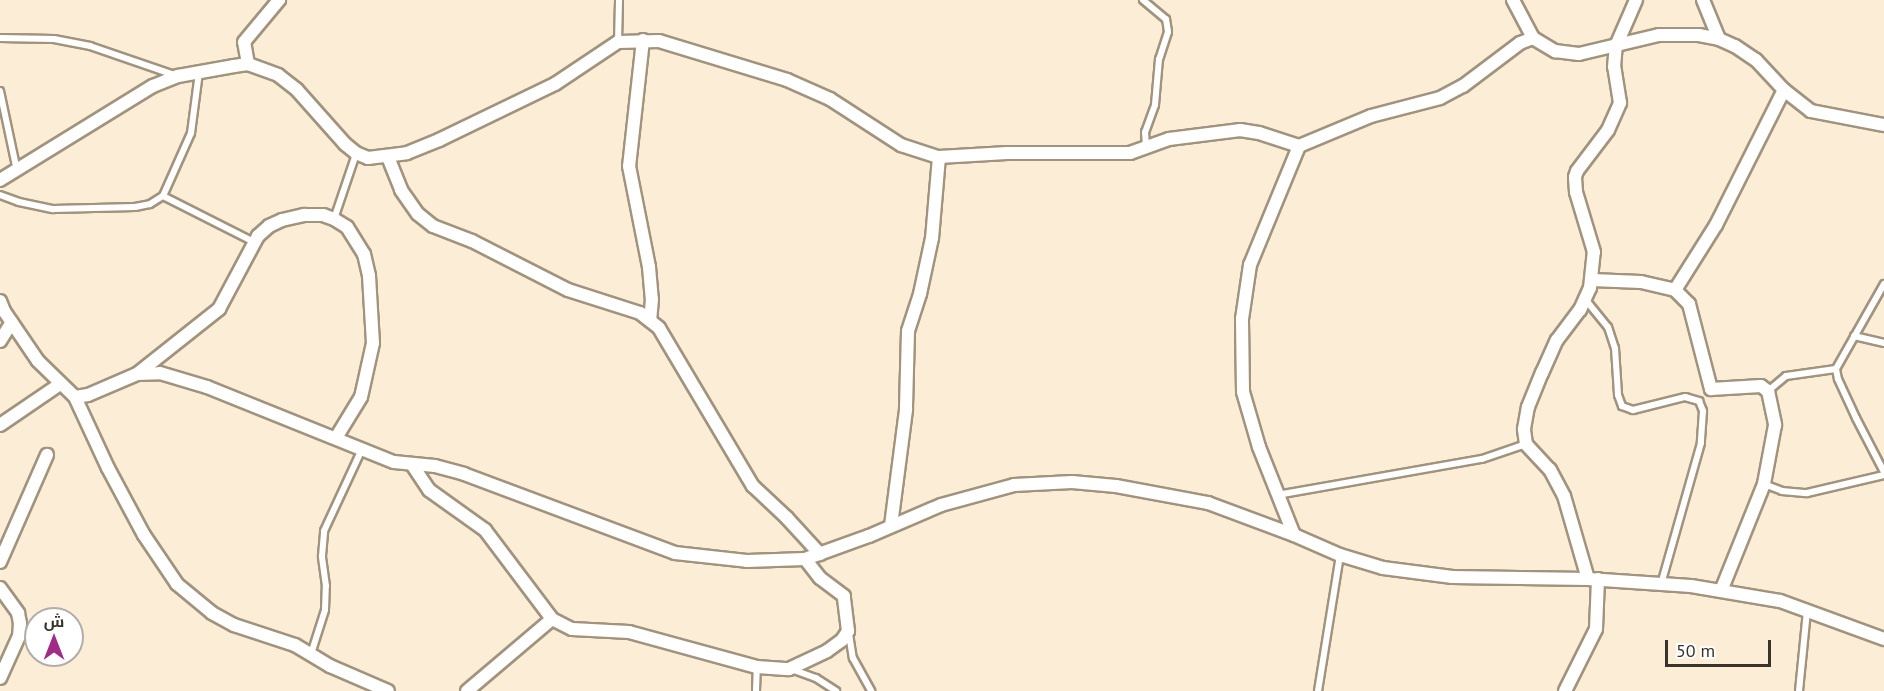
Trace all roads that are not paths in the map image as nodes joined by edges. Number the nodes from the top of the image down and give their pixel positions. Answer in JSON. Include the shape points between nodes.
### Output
{"nodes":[{"id":1,"x":279,"y":0,"type":"edge"},
{"id":2,"x":619,"y":0,"type":"edge"},
{"id":3,"x":1143,"y":0,"type":"edge"},
{"id":4,"x":1513,"y":0,"type":"edge"},
{"id":5,"x":1636,"y":0,"type":"edge"},
{"id":6,"x":1703,"y":0,"type":"edge"},
{"id":7,"x":0,"y":38,"type":"edge"},
{"id":8,"x":1533,"y":38,"type":"junction"},
{"id":9,"x":1719,"y":39,"type":"junction"},
{"id":10,"x":643,"y":40,"type":"junction"},
{"id":11,"x":618,"y":42,"type":"junction"},
{"id":12,"x":1616,"y":45,"type":"junction"},
{"id":13,"x":248,"y":64,"type":"junction"},
{"id":14,"x":199,"y":72,"type":"junction"},
{"id":15,"x":178,"y":76,"type":"junction"},
{"id":16,"x":1784,"y":90,"type":"junction"},
{"id":17,"x":0,"y":91,"type":"edge"},
{"id":18,"x":1884,"y":125,"type":"edge"},
{"id":19,"x":1146,"y":146,"type":"junction"},
{"id":20,"x":1299,"y":146,"type":"junction"},
{"id":21,"x":357,"y":153,"type":"junction"},
{"id":22,"x":388,"y":157,"type":"junction"},
{"id":23,"x":939,"y":157,"type":"junction"},
{"id":24,"x":17,"y":171,"type":"junction"},
{"id":25,"x":0,"y":180,"type":"edge"},
{"id":26,"x":0,"y":195,"type":"edge"},
{"id":27,"x":164,"y":196,"type":"junction"},
{"id":28,"x":334,"y":219,"type":"junction"},
{"id":29,"x":254,"y":242,"type":"junction"},
{"id":30,"x":1592,"y":280,"type":"junction"},
{"id":31,"x":1884,"y":284,"type":"edge"},
{"id":32,"x":1675,"y":290,"type":"junction"},
{"id":33,"x":1585,"y":298,"type":"junction"},
{"id":34,"x":0,"y":301,"type":"edge"},
{"id":35,"x":650,"y":320,"type":"junction"},
{"id":36,"x":12,"y":322,"type":"junction"},
{"id":37,"x":1854,"y":336,"type":"junction"},
{"id":38,"x":0,"y":341,"type":"edge"},
{"id":39,"x":1884,"y":343,"type":"edge"},
{"id":40,"x":1836,"y":369,"type":"junction"},
{"id":41,"x":137,"y":374,"type":"junction"},
{"id":42,"x":60,"y":384,"type":"junction"},
{"id":43,"x":1711,"y":388,"type":"junction"},
{"id":44,"x":1768,"y":391,"type":"junction"},
{"id":45,"x":75,"y":397,"type":"junction"},
{"id":46,"x":1699,"y":401,"type":"junction"},
{"id":47,"x":0,"y":424,"type":"edge"},
{"id":48,"x":336,"y":438,"type":"junction"},
{"id":49,"x":1526,"y":444,"type":"junction"},
{"id":50,"x":362,"y":449,"type":"junction"},
{"id":51,"x":47,"y":455,"type":"dead end"},
{"id":52,"x":413,"y":466,"type":"junction"},
{"id":53,"x":1884,"y":473,"type":"edge"},
{"id":54,"x":1764,"y":484,"type":"junction"},
{"id":55,"x":1277,"y":495,"type":"junction"},
{"id":56,"x":891,"y":525,"type":"junction"},
{"id":57,"x":1294,"y":535,"type":"junction"},
{"id":58,"x":820,"y":554,"type":"junction"},
{"id":59,"x":1340,"y":555,"type":"junction"},
{"id":60,"x":805,"y":559,"type":"junction"},
{"id":61,"x":0,"y":562,"type":"edge"},
{"id":62,"x":1593,"y":579,"type":"junction"},
{"id":63,"x":1661,"y":584,"type":"junction"},
{"id":64,"x":0,"y":588,"type":"edge"},
{"id":65,"x":1721,"y":591,"type":"junction"},
{"id":66,"x":1807,"y":611,"type":"junction"},
{"id":67,"x":552,"y":620,"type":"junction"},
{"id":68,"x":848,"y":631,"type":"junction"},
{"id":69,"x":1884,"y":639,"type":"edge"},
{"id":70,"x":311,"y":655,"type":"junction"},
{"id":71,"x":757,"y":666,"type":"junction"},
{"id":72,"x":789,"y":669,"type":"junction"},
{"id":73,"x":0,"y":678,"type":"edge"},
{"id":74,"x":388,"y":691,"type":"edge"},
{"id":75,"x":466,"y":691,"type":"edge"},
{"id":76,"x":756,"y":691,"type":"edge"},
{"id":77,"x":836,"y":691,"type":"edge"},
{"id":78,"x":872,"y":691,"type":"edge"},
{"id":79,"x":1318,"y":691,"type":"edge"},
{"id":80,"x":1565,"y":691,"type":"edge"},
{"id":81,"x":1799,"y":691,"type":"edge"}],
"edges":[{"from":1,"to":13,"type":"street","via":[[244,42]]},
{"from":2,"to":11,"type":"lane"},
{"from":3,"to":19,"type":"lane","via":[[1162,14],[1168,32],[1159,59],[1155,105],[1145,132]]},
{"from":4,"to":8,"type":"street"},
{"from":5,"to":12,"type":"street"},
{"from":6,"to":9,"type":"street"},
{"from":7,"to":15,"type":"lane","via":[[54,39],[90,46]]},
{"from":8,"to":12,"type":"street","via":[[1555,51],[1568,53],[1593,52]]},
{"from":8,"to":20,"type":"street","via":[[1440,98],[1371,116]]},
{"from":9,"to":12,"type":"street","via":[[1659,35]]},
{"from":9,"to":16,"type":"street","via":[[1756,60]]},
{"from":10,"to":11,"type":"street"},
{"from":10,"to":23,"type":"street","via":[[659,40],[811,89],[901,145]]},
{"from":10,"to":35,"type":"street","via":[[629,166],[647,256]]},
{"from":11,"to":22,"type":"street","via":[[555,84],[439,140]]},
{"from":12,"to":30,"type":"street","via":[[1614,67],[1620,103],[1608,130],[1577,171],[1574,184],[1594,252]]},
{"from":13,"to":14,"type":"street"},
{"from":13,"to":21,"type":"street","via":[[278,75],[297,90]]},
{"from":14,"to":15,"type":"street"},
{"from":14,"to":27,"type":"lane","via":[[191,133]]},
{"from":15,"to":24,"type":"street","via":[[128,100]]},
{"from":16,"to":18,"type":"street","via":[[1811,111]]},
{"from":16,"to":32,"type":"street","via":[[1716,225]]},
{"from":17,"to":24,"type":"lane"},
{"from":19,"to":20,"type":"street","via":[[1169,139],[1240,130]]},
{"from":19,"to":23,"type":"street","via":[[1130,153],[1101,155],[1007,153]]},
{"from":20,"to":55,"type":"street","via":[[1250,265],[1242,319],[1243,392]]},
{"from":21,"to":22,"type":"street","via":[[368,158]]},
{"from":21,"to":28,"type":"lane"},
{"from":22,"to":35,"type":"street","via":[[401,190],[418,214],[433,226],[472,241],[547,281],[633,310]]},
{"from":23,"to":56,"type":"street","via":[[932,238],[908,338],[906,410]]},
{"from":24,"to":25,"type":"street"},
{"from":26,"to":27,"type":"lane","via":[[53,209],[135,207]]},
{"from":27,"to":29,"type":"lane"},
{"from":28,"to":29,"type":"street","via":[[322,215],[282,220],[269,226]]},
{"from":28,"to":48,"type":"street","via":[[347,227],[364,254],[373,343],[361,397]]},
{"from":29,"to":41,"type":"street","via":[[219,309]]},
{"from":30,"to":32,"type":"street","via":[[1641,282]]},
{"from":30,"to":33,"type":"street"},
{"from":31,"to":37,"type":"lane"},
{"from":32,"to":43,"type":"street","via":[[1689,304]]},
{"from":33,"to":46,"type":"lane","via":[[1608,327],[1615,348],[1622,406],[1633,410],[1685,397]]},
{"from":33,"to":49,"type":"street","via":[[1557,340],[1531,399],[1524,429]]},
{"from":34,"to":36,"type":"street"},
{"from":35,"to":58,"type":"street","via":[[667,341],[753,486]]},
{"from":36,"to":38,"type":"street"},
{"from":36,"to":42,"type":"street","via":[[38,361]]},
{"from":37,"to":39,"type":"lane"},
{"from":37,"to":40,"type":"lane"},
{"from":40,"to":44,"type":"lane","via":[[1786,375]]},
{"from":40,"to":53,"type":"lane"},
{"from":41,"to":45,"type":"street"},
{"from":41,"to":48,"type":"street","via":[[160,373],[207,387]]},
{"from":42,"to":45,"type":"street"},
{"from":42,"to":47,"type":"street"},
{"from":43,"to":44,"type":"street","via":[[1761,386]]},
{"from":43,"to":46,"type":"lane"},
{"from":44,"to":54,"type":"street","via":[[1775,425]]},
{"from":45,"to":70,"type":"street","via":[[134,517],[177,584],[212,613],[234,625],[295,645]]},
{"from":46,"to":63,"type":"lane","via":[[1703,419],[1701,443]]},
{"from":48,"to":50,"type":"street"},
{"from":49,"to":55,"type":"lane","via":[[1482,459]]},
{"from":49,"to":62,"type":"street","via":[[1550,470],[1564,496]]},
{"from":50,"to":52,"type":"street"},
{"from":50,"to":70,"type":"lane","via":[[324,531],[325,610]]},
{"from":51,"to":61,"type":"street"},
{"from":52,"to":60,"type":"street","via":[[435,466],[464,474],[675,553],[776,562]]},
{"from":52,"to":67,"type":"street","via":[[429,490],[485,530]]},
{"from":53,"to":54,"type":"lane","via":[[1807,494]]},
{"from":54,"to":65,"type":"street"},
{"from":55,"to":57,"type":"street"},
{"from":56,"to":57,"type":"street","via":[[941,505],[1014,485],[1072,482],[1209,503]]},
{"from":56,"to":58,"type":"street"},
{"from":57,"to":59,"type":"street"},
{"from":58,"to":60,"type":"street"},
{"from":59,"to":62,"type":"street","via":[[1383,568],[1452,577]]},
{"from":59,"to":79,"type":"lane"},
{"from":60,"to":68,"type":"street","via":[[820,578],[844,596]]},
{"from":62,"to":63,"type":"street"},
{"from":62,"to":80,"type":"street","via":[[1596,629]]},
{"from":63,"to":65,"type":"street"},
{"from":64,"to":73,"type":"street","via":[[18,613],[20,623],[19,636]]},
{"from":65,"to":66,"type":"street","via":[[1780,601]]},
{"from":66,"to":69,"type":"street"},
{"from":66,"to":81,"type":"lane"},
{"from":67,"to":71,"type":"street","via":[[572,629],[629,632]]},
{"from":67,"to":75,"type":"street"},
{"from":68,"to":72,"type":"street","via":[[827,651]]},
{"from":68,"to":78,"type":"lane","via":[[853,657]]},
{"from":70,"to":74,"type":"street"},
{"from":71,"to":72,"type":"street"},
{"from":71,"to":76,"type":"lane"},
{"from":72,"to":77,"type":"lane","via":[[816,678]]}]}
